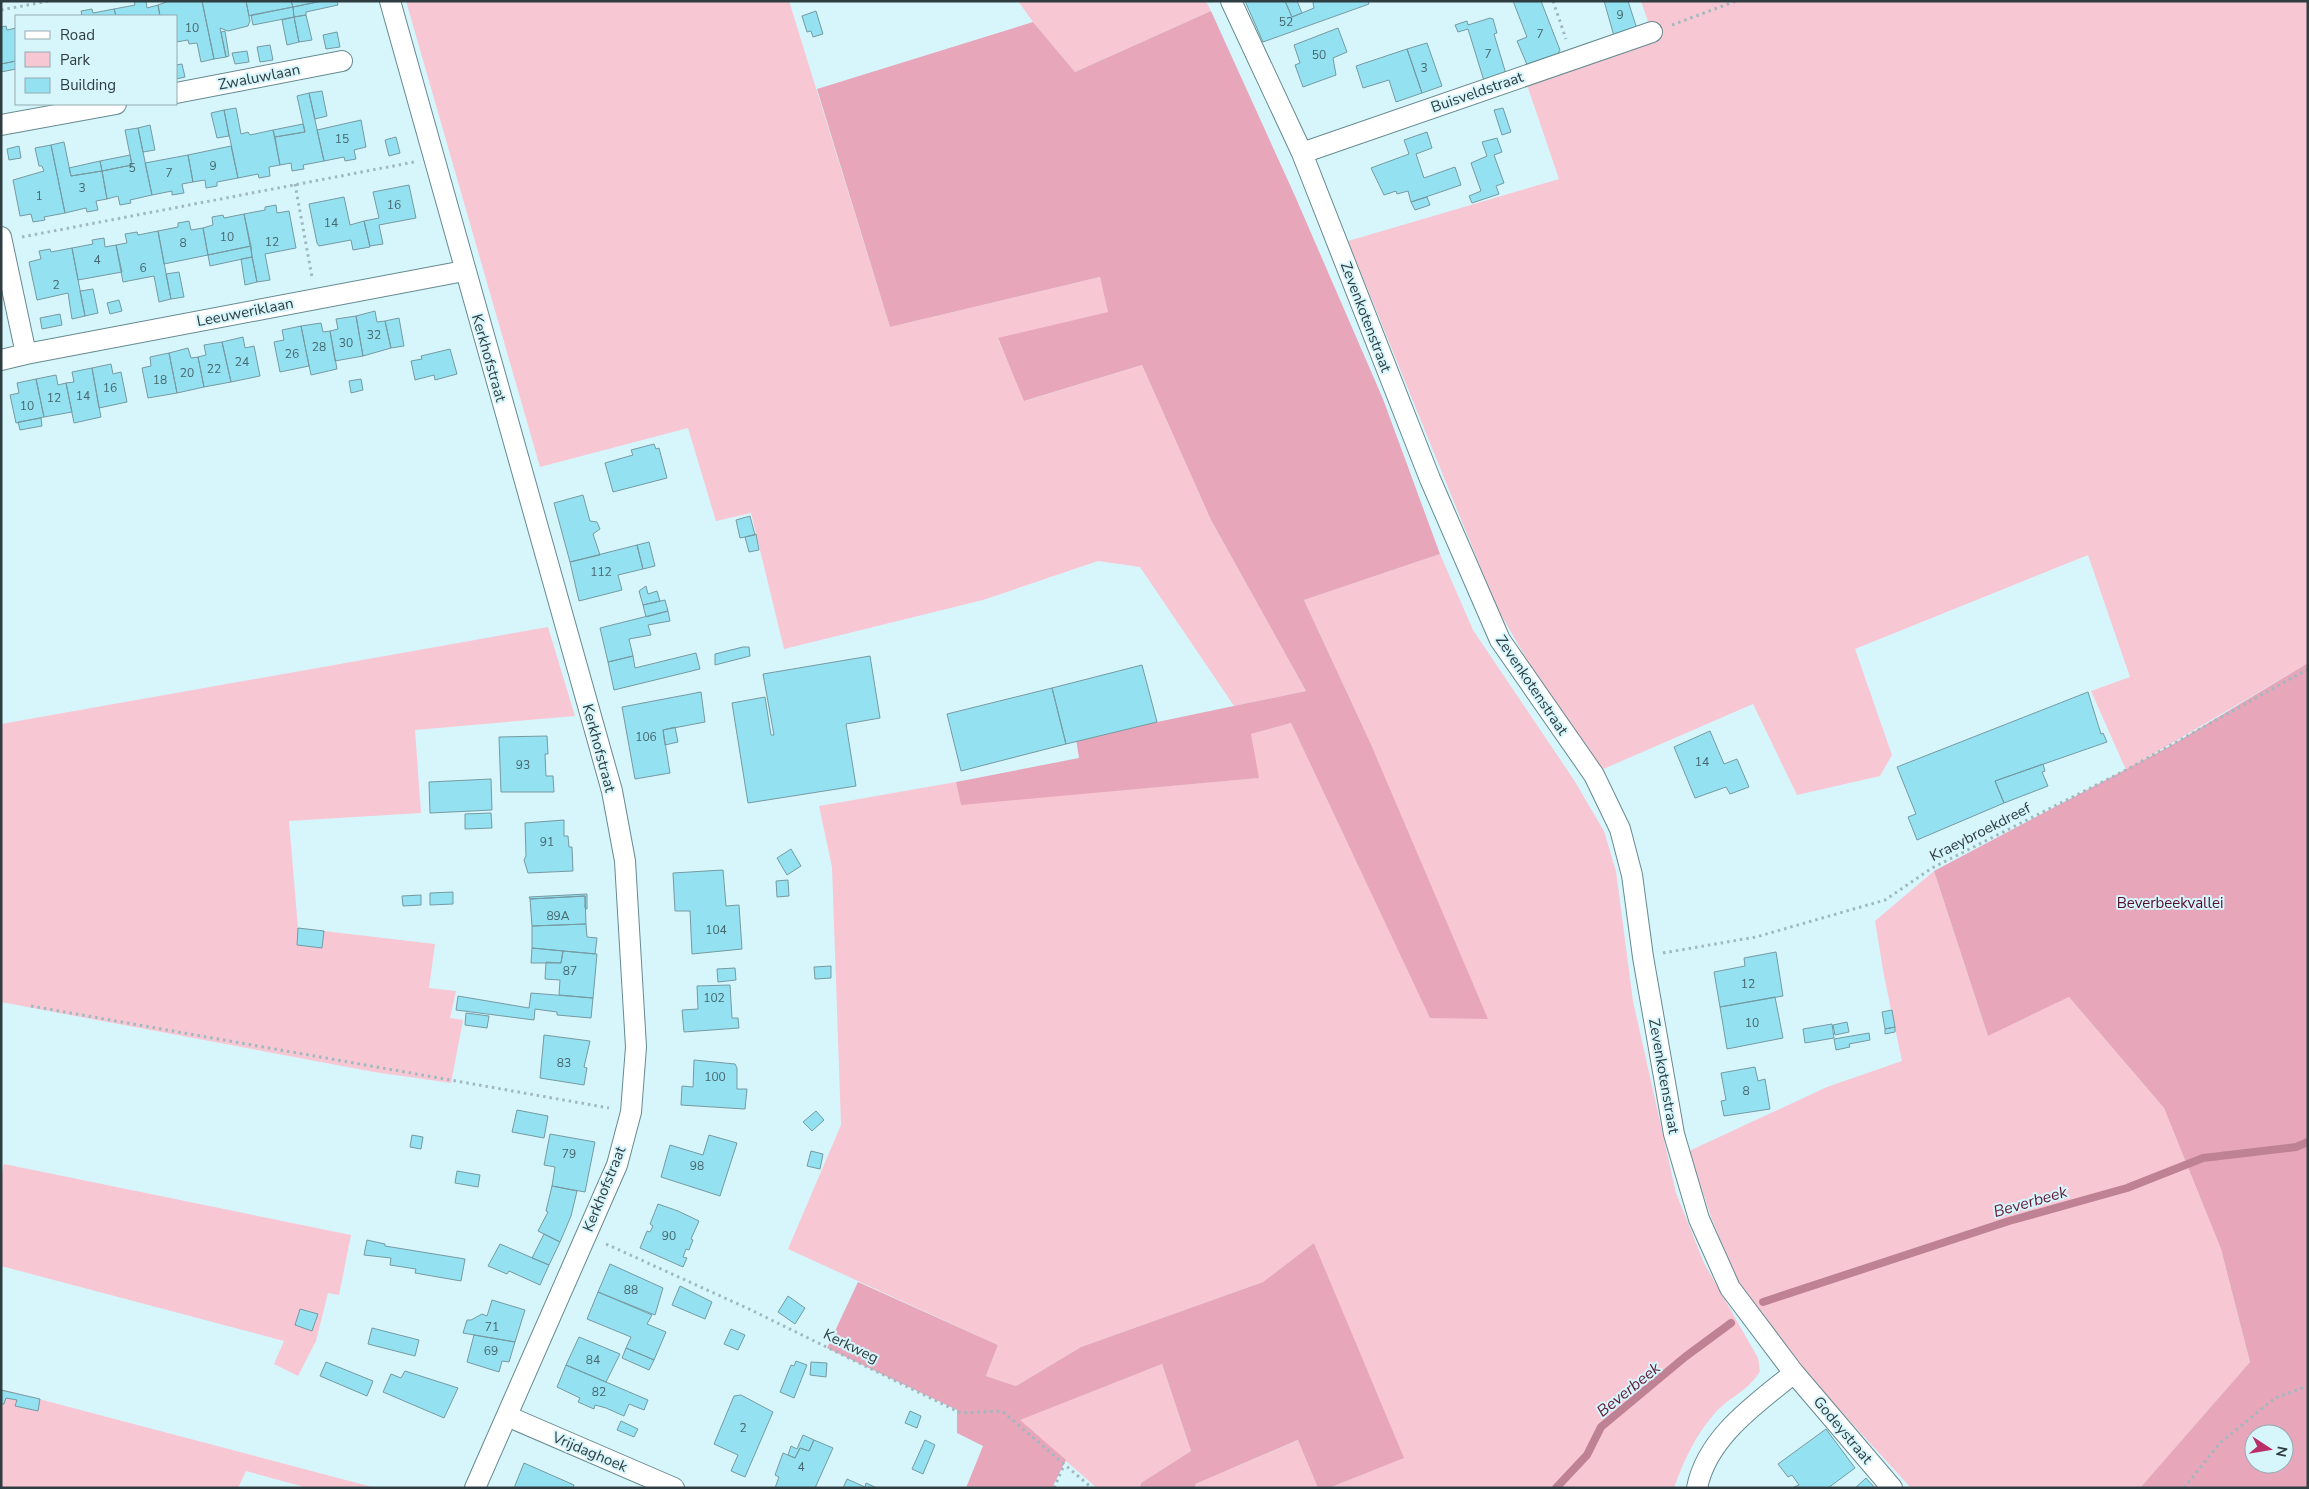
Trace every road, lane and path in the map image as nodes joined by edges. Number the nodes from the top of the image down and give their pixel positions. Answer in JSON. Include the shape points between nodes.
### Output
{"nodes":[{"id":1,"x":49,"y":1,"type":"edge"},
{"id":2,"x":390,"y":1,"type":"edge"},
{"id":3,"x":1231,"y":1,"type":"edge"},
{"id":4,"x":1553,"y":1,"type":"edge"},
{"id":5,"x":1736,"y":1,"type":"edge"},
{"id":6,"x":1,"y":10,"type":"edge"},
{"id":7,"x":1652,"y":32,"type":"joint"},
{"id":8,"x":1573,"y":58,"type":"junction"},
{"id":9,"x":342,"y":61,"type":"dead end"},
{"id":10,"x":178,"y":92,"type":"edge"},
{"id":11,"x":111,"y":105,"type":"edge"},
{"id":12,"x":1,"y":125,"type":"edge"},
{"id":13,"x":1302,"y":154,"type":"junction"},
{"id":14,"x":433,"y":158,"type":"junction"},
{"id":15,"x":295,"y":184,"type":"junction"},
{"id":16,"x":2,"y":239,"type":"edge"},
{"id":17,"x":464,"y":271,"type":"junction"},
{"id":18,"x":316,"y":298,"type":"junction"},
{"id":19,"x":26,"y":354,"type":"junction"},
{"id":20,"x":1,"y":360,"type":"edge"},
{"id":21,"x":2308,"y":669,"type":"edge"},
{"id":22,"x":1643,"y":957,"type":"junction"},
{"id":23,"x":31,"y":1006,"type":"dead end"},
{"id":24,"x":631,"y":1112,"type":"junction"},
{"id":25,"x":586,"y":1234,"type":"junction"},
{"id":26,"x":1794,"y":1373,"type":"junction"},
{"id":27,"x":2308,"y":1386,"type":"edge"},
{"id":28,"x":506,"y":1416,"type":"junction"},
{"id":29,"x":1064,"y":1465,"type":"junction"},
{"id":30,"x":475,"y":1488,"type":"edge"},
{"id":31,"x":674,"y":1488,"type":"edge"},
{"id":32,"x":1054,"y":1488,"type":"edge"},
{"id":33,"x":1092,"y":1488,"type":"edge"},
{"id":34,"x":1697,"y":1488,"type":"edge"},
{"id":35,"x":1892,"y":1488,"type":"edge"},
{"id":36,"x":2184,"y":1488,"type":"edge"}],
"edges":[{"from":1,"to":6,"type":"path"},
{"from":2,"to":14,"type":"street","name":"Kerkhofstraat"},
{"from":3,"to":13,"type":"street","name":"Zevenkotenstraat"},
{"from":4,"to":8,"type":"path"},
{"from":5,"to":7,"type":"path"},
{"from":7,"to":8,"type":"street","name":"Buisveldstraat"},
{"from":8,"to":13,"type":"street","name":"Buisveldstraat"},
{"from":9,"to":10,"type":"street","name":"Zwaluwlaan"},
{"from":11,"to":12,"type":"street"},
{"from":13,"to":22,"type":"street","name":"Zevenkotenstraat","via":[[1430,479],[1500,640],[1594,776],[1620,829],[1632,875]]},
{"from":14,"to":15,"type":"path"},
{"from":14,"to":17,"type":"street","name":"Kerkhofstraat"},
{"from":15,"to":16,"type":"path"},
{"from":15,"to":18,"type":"path"},
{"from":16,"to":19,"type":"street"},
{"from":17,"to":18,"type":"street","name":"Leeuweriklaan"},
{"from":17,"to":24,"type":"street","name":"Kerkhofstraat","via":[[612,791],[627,888],[636,1046]]},
{"from":18,"to":19,"type":"street","name":"Leeuweriklaan"},
{"from":19,"to":20,"type":"street","name":"Leeuweriklaan"},
{"from":21,"to":22,"type":"path","name":"Kraeybroekdreef","via":[[2126,770],[1932,868],[1885,900],[1756,937]]},
{"from":22,"to":26,"type":"street","name":"Zevenkotenstraat","via":[[1674,1134],[1699,1219],[1730,1288]]},
{"from":23,"to":24,"type":"path"},
{"from":24,"to":25,"type":"street","name":"Kerkhofstraat","via":[[617,1165]]},
{"from":25,"to":28,"type":"street","name":"Kerkhofstraat"},
{"from":25,"to":29,"type":"path","name":"Kerkweg","via":[[749,1309],[961,1413],[1002,1411]]},
{"from":26,"to":34,"type":"street","via":[[1739,1417],[1724,1435],[1699,1478]]},
{"from":26,"to":35,"type":"street","name":"Godeystraat"},
{"from":27,"to":36,"type":"path","via":[[2274,1398],[2220,1443]]},
{"from":28,"to":30,"type":"street","name":"Kerkhofstraat"},
{"from":28,"to":31,"type":"street","name":"Vrijdaghoek"},
{"from":29,"to":32,"type":"path"},
{"from":29,"to":33,"type":"path","name":"Kerkweg"}]}
